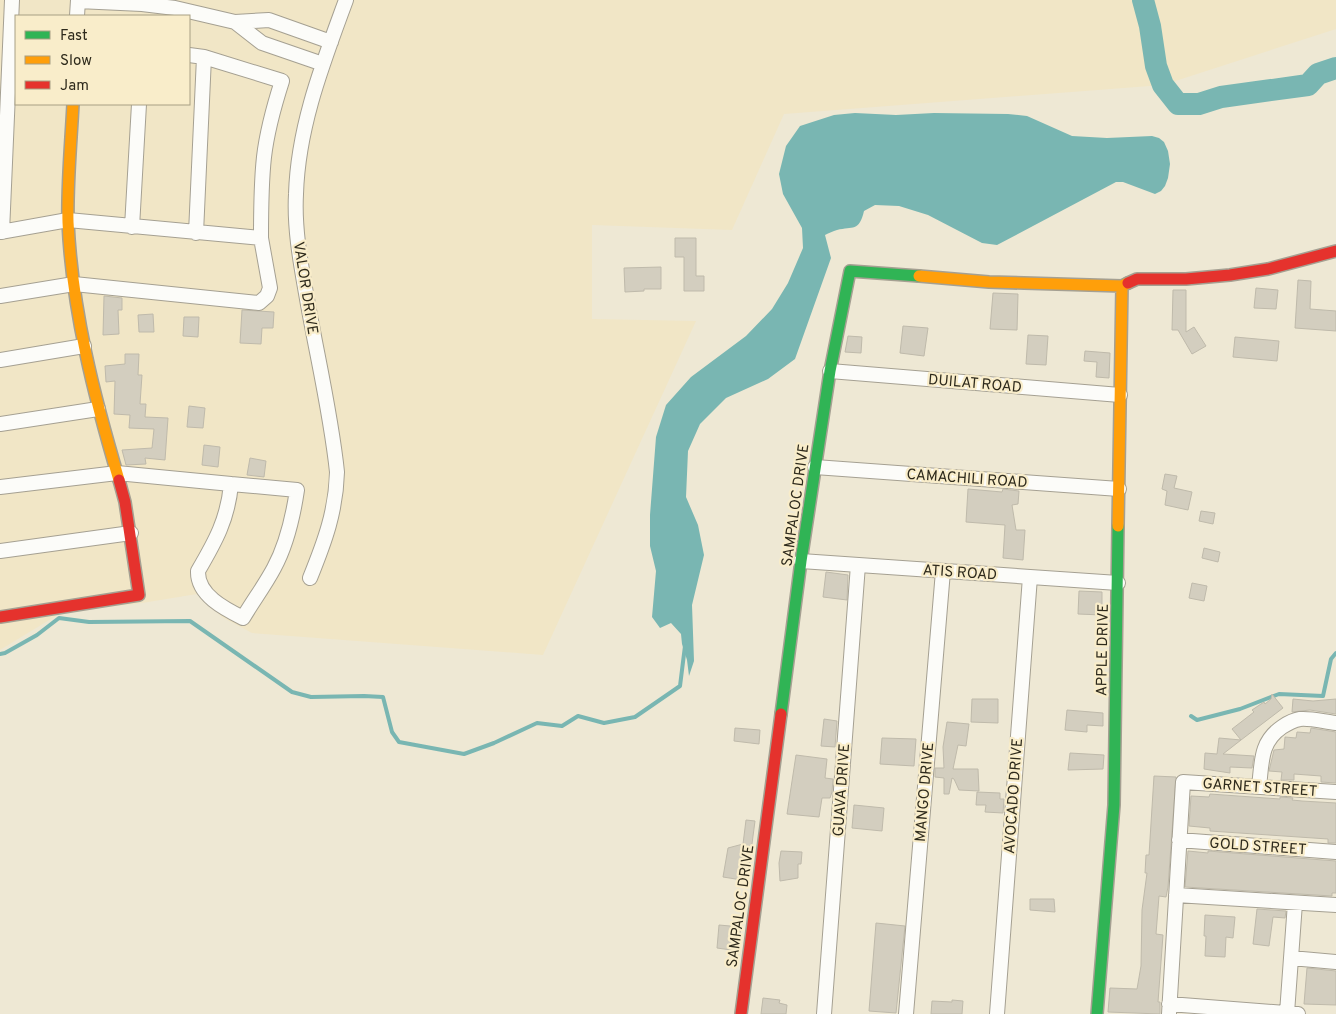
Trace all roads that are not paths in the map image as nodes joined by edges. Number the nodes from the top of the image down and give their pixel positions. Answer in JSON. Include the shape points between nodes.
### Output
{"nodes":[{"id":1,"x":12,"y":0,"type":"edge"},
{"id":2,"x":346,"y":0,"type":"edge"},
{"id":3,"x":78,"y":1,"type":"edge"},
{"id":4,"x":77,"y":15,"type":"edge"},
{"id":5,"x":235,"y":22,"type":"junction"},
{"id":6,"x":331,"y":42,"type":"junction"},
{"id":7,"x":190,"y":55,"type":"edge"},
{"id":8,"x":204,"y":57,"type":"junction"},
{"id":9,"x":323,"y":64,"type":"junction"},
{"id":10,"x":73,"y":105,"type":"edge"},
{"id":11,"x":139,"y":105,"type":"edge"},
{"id":12,"x":68,"y":220,"type":"junction"},
{"id":13,"x":132,"y":227,"type":"junction"},
{"id":14,"x":1,"y":232,"type":"edge"},
{"id":15,"x":196,"y":233,"type":"junction"},
{"id":16,"x":261,"y":238,"type":"junction"},
{"id":17,"x":1336,"y":251,"type":"edge"},
{"id":18,"x":74,"y":284,"type":"junction"},
{"id":19,"x":1122,"y":286,"type":"junction"},
{"id":20,"x":0,"y":296,"type":"edge"},
{"id":21,"x":84,"y":346,"type":"junction"},
{"id":22,"x":0,"y":360,"type":"edge"},
{"id":23,"x":830,"y":371,"type":"junction"},
{"id":24,"x":1120,"y":395,"type":"junction"},
{"id":25,"x":98,"y":409,"type":"junction"},
{"id":26,"x":0,"y":424,"type":"edge"},
{"id":27,"x":815,"y":467,"type":"junction"},
{"id":28,"x":117,"y":473,"type":"junction"},
{"id":29,"x":231,"y":484,"type":"junction"},
{"id":30,"x":0,"y":488,"type":"edge"},
{"id":31,"x":1119,"y":489,"type":"junction"},
{"id":32,"x":131,"y":534,"type":"junction"},
{"id":33,"x":0,"y":551,"type":"edge"},
{"id":34,"x":801,"y":561,"type":"junction"},
{"id":35,"x":858,"y":565,"type":"junction"},
{"id":36,"x":943,"y":571,"type":"junction"},
{"id":37,"x":1030,"y":577,"type":"junction"},
{"id":38,"x":310,"y":578,"type":"dead end"},
{"id":39,"x":1118,"y":583,"type":"junction"},
{"id":40,"x":0,"y":616,"type":"edge"},
{"id":41,"x":1336,"y":722,"type":"edge"},
{"id":42,"x":1259,"y":787,"type":"junction"},
{"id":43,"x":1336,"y":792,"type":"edge"},
{"id":44,"x":1179,"y":840,"type":"junction"},
{"id":45,"x":1336,"y":852,"type":"edge"},
{"id":46,"x":1176,"y":895,"type":"junction"},
{"id":47,"x":1295,"y":903,"type":"junction"},
{"id":48,"x":1336,"y":905,"type":"edge"},
{"id":49,"x":1291,"y":958,"type":"junction"},
{"id":50,"x":1336,"y":962,"type":"edge"},
{"id":51,"x":1169,"y":1009,"type":"edge"},
{"id":52,"x":741,"y":1014,"type":"edge"},
{"id":53,"x":824,"y":1014,"type":"edge"},
{"id":54,"x":906,"y":1014,"type":"edge"},
{"id":55,"x":997,"y":1014,"type":"edge"},
{"id":56,"x":1097,"y":1014,"type":"edge"},
{"id":57,"x":1293,"y":1014,"type":"edge"}],
"edges":[{"from":1,"to":14,"type":"street"},
{"from":2,"to":6,"type":"street","name":"VALOR DRIVE"},
{"from":3,"to":4,"type":"street"},
{"from":3,"to":5,"type":"street","via":[[175,8]]},
{"from":5,"to":6,"type":"street","via":[[269,20]]},
{"from":5,"to":9,"type":"street","via":[[262,43]]},
{"from":6,"to":9,"type":"street","name":"VALOR DRIVE"},
{"from":7,"to":8,"type":"street"},
{"from":8,"to":15,"type":"street"},
{"from":8,"to":16,"type":"street","via":[[282,81],[271,116],[264,156]]},
{"from":9,"to":38,"type":"street","name":"VALOR DRIVE","via":[[305,122],[296,194],[301,263],[335,457],[332,519]]},
{"from":10,"to":12,"type":"street"},
{"from":11,"to":13,"type":"street"},
{"from":12,"to":13,"type":"street"},
{"from":12,"to":14,"type":"street"},
{"from":12,"to":18,"type":"street"},
{"from":13,"to":15,"type":"street"},
{"from":15,"to":16,"type":"street"},
{"from":16,"to":18,"type":"street","via":[[270,288],[259,303]]},
{"from":17,"to":19,"type":"street","via":[[1268,269],[1186,279],[1137,280]]},
{"from":18,"to":20,"type":"street"},
{"from":18,"to":21,"type":"street"},
{"from":19,"to":23,"type":"street","name":"SAMPALOC DRIVE","via":[[989,282],[850,272]]},
{"from":19,"to":24,"type":"street","name":"APPLE DRIVE"},
{"from":21,"to":22,"type":"street"},
{"from":21,"to":25,"type":"street"},
{"from":23,"to":24,"type":"street","name":"DUILAT ROAD"},
{"from":23,"to":27,"type":"street","name":"SAMPALOC DRIVE"},
{"from":24,"to":31,"type":"street","name":"APPLE DRIVE"},
{"from":25,"to":26,"type":"street"},
{"from":25,"to":28,"type":"street"},
{"from":27,"to":31,"type":"street","name":"CAMACHILI ROAD"},
{"from":27,"to":34,"type":"street","name":"SAMPALOC DRIVE"},
{"from":28,"to":29,"type":"street"},
{"from":28,"to":30,"type":"street"},
{"from":28,"to":32,"type":"street"},
{"from":29,"to":29,"type":"street","via":[[223,524],[198,571],[198,578],[208,594],[243,618],[274,568],[285,543],[297,490]]},
{"from":31,"to":39,"type":"street","name":"APPLE DRIVE"},
{"from":32,"to":33,"type":"street"},
{"from":32,"to":40,"type":"street","via":[[139,596]]},
{"from":34,"to":35,"type":"street","name":"ATIS ROAD"},
{"from":34,"to":52,"type":"street","name":"SAMPALOC DRIVE"},
{"from":35,"to":36,"type":"street","name":"ATIS ROAD"},
{"from":35,"to":53,"type":"street","name":"GUAVA DRIVE"},
{"from":36,"to":37,"type":"street","name":"ATIS ROAD"},
{"from":36,"to":54,"type":"street","name":"MANGO DRIVE"},
{"from":37,"to":39,"type":"street","name":"ATIS ROAD"},
{"from":37,"to":55,"type":"street","name":"AVOCADO DRIVE"},
{"from":39,"to":56,"type":"street","name":"APPLE DRIVE","via":[[1114,805]]},
{"from":41,"to":42,"type":"street","via":[[1300,719],[1278,730],[1263,751]]},
{"from":42,"to":43,"type":"street","name":"GARNET STREET"},
{"from":42,"to":44,"type":"street","name":"GARNET STREET","via":[[1183,782]]},
{"from":44,"to":45,"type":"street","name":"GOLD STREET"},
{"from":44,"to":46,"type":"street"},
{"from":46,"to":47,"type":"street"},
{"from":46,"to":51,"type":"street"},
{"from":47,"to":48,"type":"street"},
{"from":47,"to":49,"type":"street"},
{"from":49,"to":50,"type":"street"},
{"from":49,"to":57,"type":"street"},
{"from":51,"to":57,"type":"street"}]}
